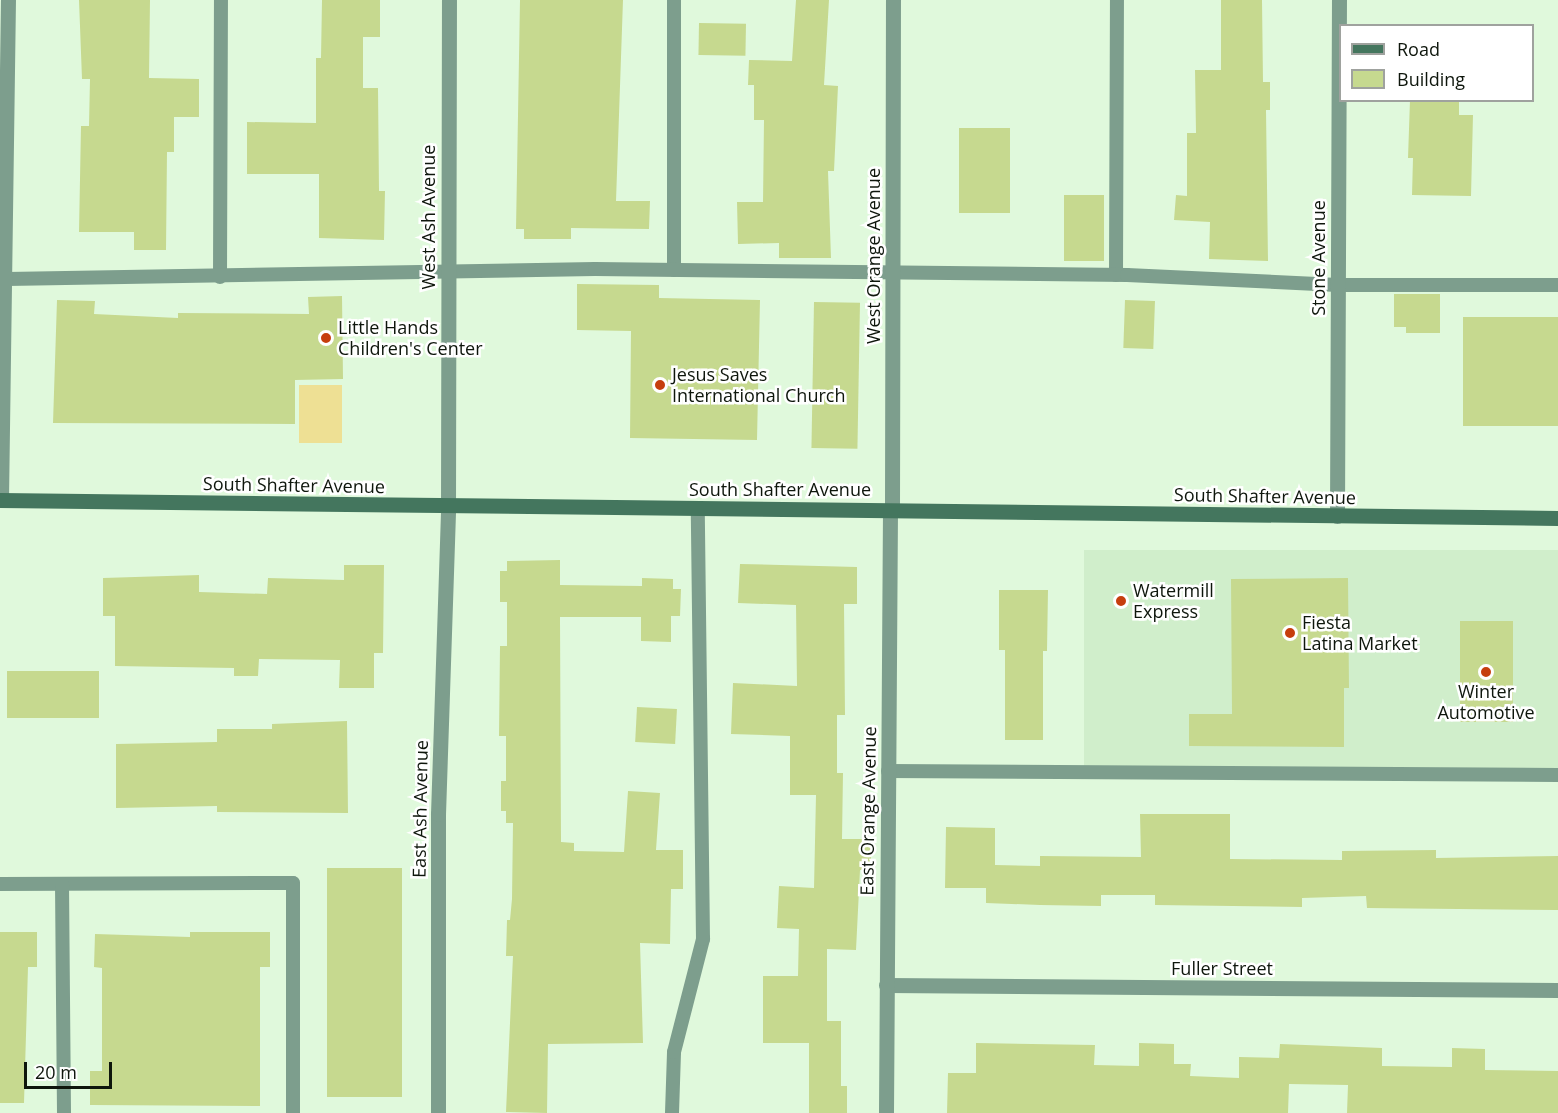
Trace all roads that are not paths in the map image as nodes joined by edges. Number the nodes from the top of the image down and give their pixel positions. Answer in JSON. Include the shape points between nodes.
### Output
{"nodes":[{"id":1,"x":8,"y":0,"type":"edge"},
{"id":2,"x":221,"y":0,"type":"edge"},
{"id":3,"x":449,"y":0,"type":"edge"},
{"id":4,"x":674,"y":0,"type":"edge"},
{"id":5,"x":893,"y":0,"type":"edge"},
{"id":6,"x":1117,"y":0,"type":"edge"},
{"id":7,"x":1339,"y":0,"type":"edge"},
{"id":8,"x":674,"y":270,"type":"junction"},
{"id":9,"x":892,"y":272,"type":"junction"},
{"id":10,"x":447,"y":273,"type":"junction"},
{"id":11,"x":1116,"y":275,"type":"junction"},
{"id":12,"x":219,"y":277,"type":"junction"},
{"id":13,"x":7,"y":279,"type":"junction"},
{"id":14,"x":1338,"y":285,"type":"junction"},
{"id":15,"x":1558,"y":285,"type":"edge"},
{"id":16,"x":1,"y":500,"type":"edge"},
{"id":17,"x":448,"y":507,"type":"junction"},
{"id":18,"x":698,"y":508,"type":"junction"},
{"id":19,"x":891,"y":510,"type":"junction"},
{"id":20,"x":1336,"y":516,"type":"junction"},
{"id":21,"x":1558,"y":518,"type":"edge"},
{"id":22,"x":888,"y":771,"type":"junction"},
{"id":23,"x":1558,"y":775,"type":"edge"},
{"id":24,"x":0,"y":884,"type":"edge"},
{"id":25,"x":62,"y":884,"type":"junction"},
{"id":26,"x":886,"y":986,"type":"junction"},
{"id":27,"x":1558,"y":990,"type":"edge"},
{"id":28,"x":64,"y":1113,"type":"edge"},
{"id":29,"x":293,"y":1113,"type":"edge"},
{"id":30,"x":438,"y":1113,"type":"edge"},
{"id":31,"x":672,"y":1113,"type":"edge"},
{"id":32,"x":885,"y":1113,"type":"edge"}],
"edges":[{"from":1,"to":13,"type":"street"},
{"from":2,"to":12,"type":"lane"},
{"from":3,"to":10,"type":"street","name":"West Ash Avenue"},
{"from":4,"to":8,"type":"lane"},
{"from":5,"to":9,"type":"street","name":"West Orange Avenue"},
{"from":6,"to":11,"type":"lane"},
{"from":7,"to":14,"type":"street","name":"Stone Avenue"},
{"from":8,"to":9,"type":"lane"},
{"from":8,"to":10,"type":"lane"},
{"from":9,"to":11,"type":"lane"},
{"from":9,"to":19,"type":"street","name":"West Orange Avenue"},
{"from":10,"to":12,"type":"lane"},
{"from":10,"to":17,"type":"street","name":"West Ash Avenue"},
{"from":11,"to":14,"type":"lane"},
{"from":12,"to":13,"type":"lane"},
{"from":13,"to":16,"type":"street"},
{"from":14,"to":15,"type":"lane"},
{"from":14,"to":20,"type":"street","name":"Stone Avenue"},
{"from":16,"to":17,"type":"main road","name":"South Shafter Avenue"},
{"from":17,"to":18,"type":"main road","name":"South Shafter Avenue"},
{"from":17,"to":30,"type":"street","name":"East Ash Avenue","via":[[438,814]]},
{"from":18,"to":19,"type":"main road","name":"South Shafter Avenue"},
{"from":18,"to":31,"type":"lane","via":[[703,939],[674,1053]]},
{"from":19,"to":20,"type":"main road","name":"South Shafter Avenue"},
{"from":19,"to":22,"type":"street","name":"East Orange Avenue"},
{"from":20,"to":21,"type":"main road","name":"South Shafter Avenue"},
{"from":22,"to":23,"type":"lane"},
{"from":22,"to":26,"type":"street","name":"East Orange Avenue"},
{"from":24,"to":25,"type":"lane"},
{"from":25,"to":28,"type":"lane"},
{"from":25,"to":29,"type":"lane","via":[[293,883]]},
{"from":26,"to":27,"type":"street","name":"Fuller Street"},
{"from":26,"to":32,"type":"street","name":"East Orange Avenue"}]}
